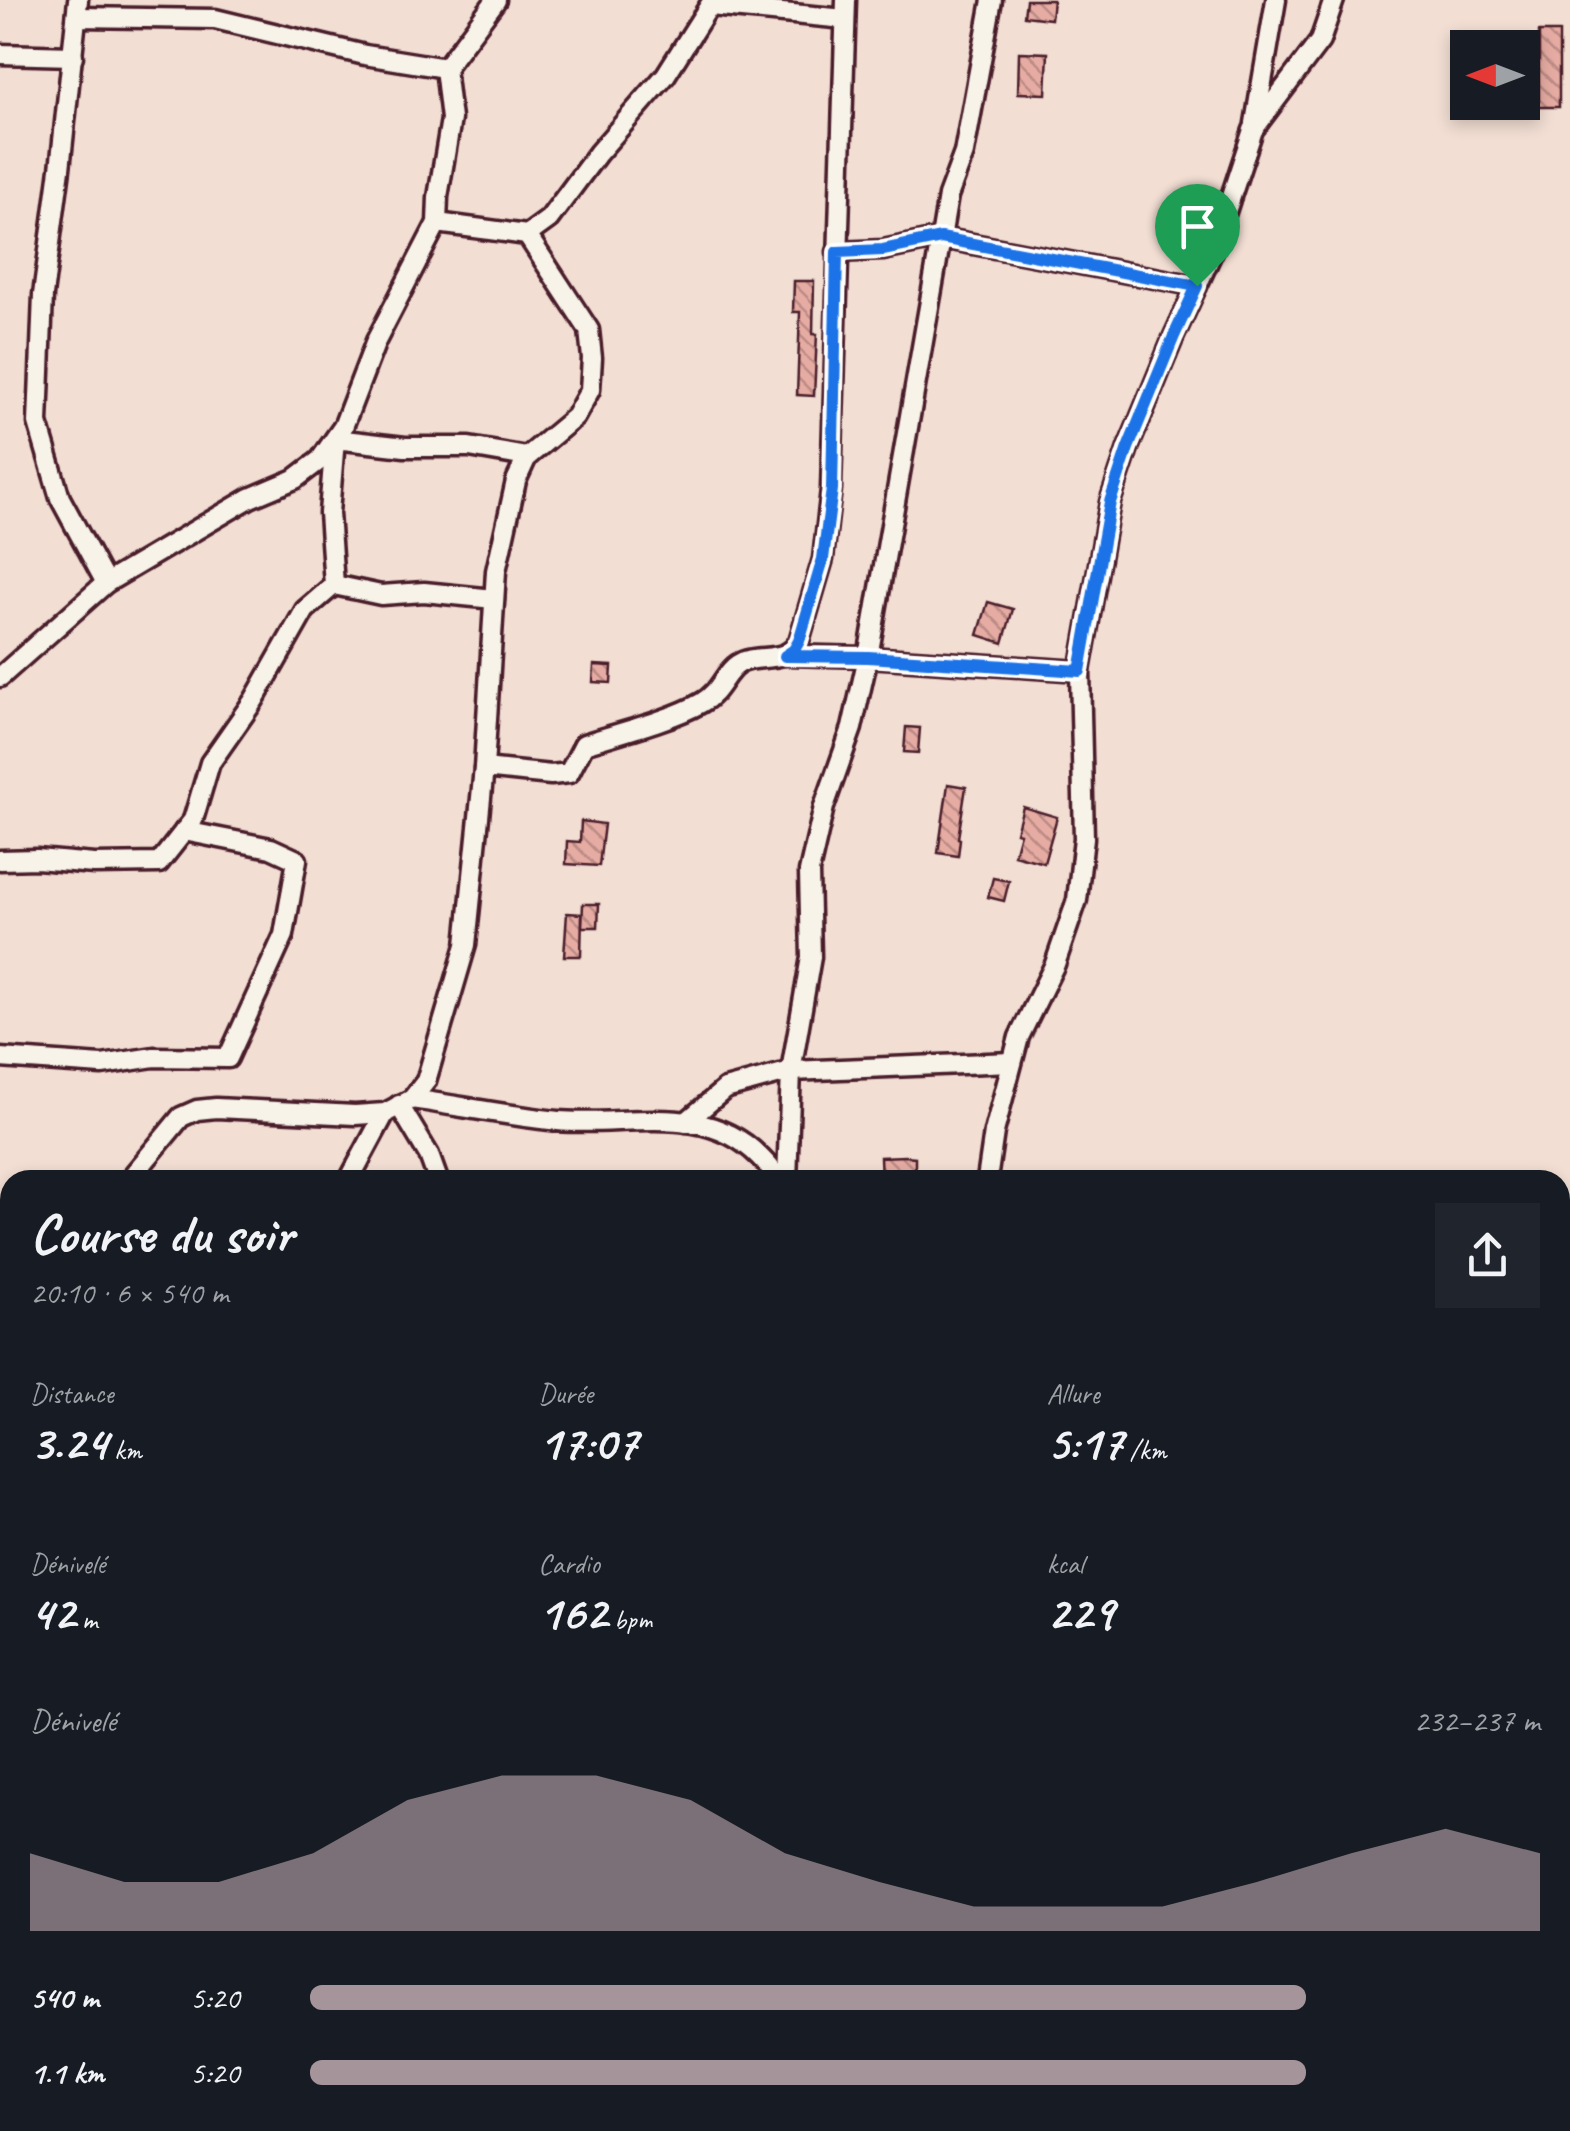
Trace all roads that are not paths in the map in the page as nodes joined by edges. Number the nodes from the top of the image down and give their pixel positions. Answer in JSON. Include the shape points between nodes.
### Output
{"nodes":[{"id":1,"x":496,"y":0,"type":"edge"},
{"id":2,"x":992,"y":0,"type":"edge"},
{"id":3,"x":1276,"y":0,"type":"edge"},
{"id":4,"x":1334,"y":0,"type":"edge"},
{"id":5,"x":712,"y":3,"type":"edge"},
{"id":6,"x":77,"y":8,"type":"edge"},
{"id":7,"x":216,"y":10,"type":"edge"},
{"id":8,"x":846,"y":10,"type":"edge"},
{"id":9,"x":73,"y":56,"type":"junction"},
{"id":10,"x":0,"y":57,"type":"edge"},
{"id":11,"x":445,"y":68,"type":"junction"},
{"id":12,"x":1253,"y":130,"type":"junction"},
{"id":13,"x":436,"y":223,"type":"junction"},
{"id":14,"x":527,"y":234,"type":"junction"},
{"id":15,"x":941,"y":238,"type":"junction"},
{"id":16,"x":837,"y":252,"type":"junction"},
{"id":17,"x":1197,"y":286,"type":"junction"},
{"id":18,"x":335,"y":440,"type":"junction"},
{"id":19,"x":527,"y":457,"type":"junction"},
{"id":20,"x":106,"y":583,"type":"junction"},
{"id":21,"x":334,"y":585,"type":"junction"},
{"id":22,"x":494,"y":599,"type":"junction"},
{"id":23,"x":785,"y":656,"type":"junction"},
{"id":24,"x":868,"y":657,"type":"junction"},
{"id":25,"x":1080,"y":671,"type":"junction"},
{"id":26,"x":0,"y":677,"type":"edge"},
{"id":27,"x":484,"y":768,"type":"junction"},
{"id":28,"x":184,"y":831,"type":"junction"},
{"id":29,"x":0,"y":860,"type":"edge"},
{"id":30,"x":0,"y":1058,"type":"edge"},
{"id":31,"x":1012,"y":1062,"type":"junction"},
{"id":32,"x":792,"y":1071,"type":"junction"},
{"id":33,"x":399,"y":1106,"type":"junction"},
{"id":34,"x":686,"y":1122,"type":"junction"},
{"id":35,"x":136,"y":1170,"type":"edge"},
{"id":36,"x":356,"y":1170,"type":"edge"},
{"id":37,"x":435,"y":1170,"type":"edge"},
{"id":38,"x":762,"y":1170,"type":"edge"},
{"id":39,"x":787,"y":1170,"type":"edge"},
{"id":40,"x":988,"y":1170,"type":"edge"}],
"edges":[{"from":1,"to":11,"type":"street"},
{"from":2,"to":15,"type":"street"},
{"from":3,"to":12,"type":"street"},
{"from":4,"to":12,"type":"street","via":[[1320,41]]},
{"from":5,"to":8,"type":"street"},
{"from":5,"to":14,"type":"street","via":[[664,76],[549,219]]},
{"from":6,"to":7,"type":"street"},
{"from":6,"to":9,"type":"street"},
{"from":7,"to":11,"type":"street","via":[[366,56]]},
{"from":8,"to":16,"type":"street"},
{"from":9,"to":10,"type":"street"},
{"from":9,"to":20,"type":"street","via":[[43,294],[38,422],[60,498]]},
{"from":11,"to":13,"type":"street","via":[[451,119]]},
{"from":12,"to":17,"type":"street"},
{"from":13,"to":14,"type":"street"},
{"from":13,"to":18,"type":"street","via":[[376,340]]},
{"from":14,"to":19,"type":"street","via":[[589,330],[592,358],[590,390],[576,416]]},
{"from":15,"to":16,"type":"street"},
{"from":15,"to":17,"type":"street"},
{"from":15,"to":24,"type":"street"},
{"from":16,"to":23,"type":"street","via":[[832,489],[823,559],[799,641]]},
{"from":17,"to":25,"type":"street","via":[[1110,502]]},
{"from":18,"to":19,"type":"street"},
{"from":18,"to":20,"type":"street","via":[[295,479],[250,498]]},
{"from":18,"to":21,"type":"street","via":[[329,513]]},
{"from":19,"to":22,"type":"street","via":[[516,482]]},
{"from":20,"to":26,"type":"street"},
{"from":21,"to":22,"type":"street","via":[[381,595]]},
{"from":21,"to":28,"type":"street","via":[[305,610],[210,763]]},
{"from":22,"to":27,"type":"street"},
{"from":23,"to":24,"type":"street"},
{"from":23,"to":27,"type":"street","via":[[741,662],[701,703],[584,744],[568,773]]},
{"from":24,"to":25,"type":"street"},
{"from":24,"to":32,"type":"street","via":[[809,872],[811,957]]},
{"from":25,"to":31,"type":"street","via":[[1084,838],[1077,900]]},
{"from":27,"to":33,"type":"street","via":[[466,945],[426,1081]]},
{"from":28,"to":29,"type":"street","via":[[160,863]]},
{"from":28,"to":30,"type":"street","via":[[271,848],[297,860],[284,935],[228,1058],[102,1064]]},
{"from":31,"to":32,"type":"street"},
{"from":31,"to":40,"type":"street"},
{"from":32,"to":34,"type":"street","via":[[725,1088]]},
{"from":32,"to":39,"type":"street"},
{"from":33,"to":34,"type":"street","via":[[560,1121]]},
{"from":33,"to":35,"type":"street","via":[[355,1114],[197,1110],[181,1117]]},
{"from":33,"to":36,"type":"street"},
{"from":33,"to":37,"type":"street"},
{"from":34,"to":38,"type":"street","via":[[710,1124],[745,1142]]}]}
